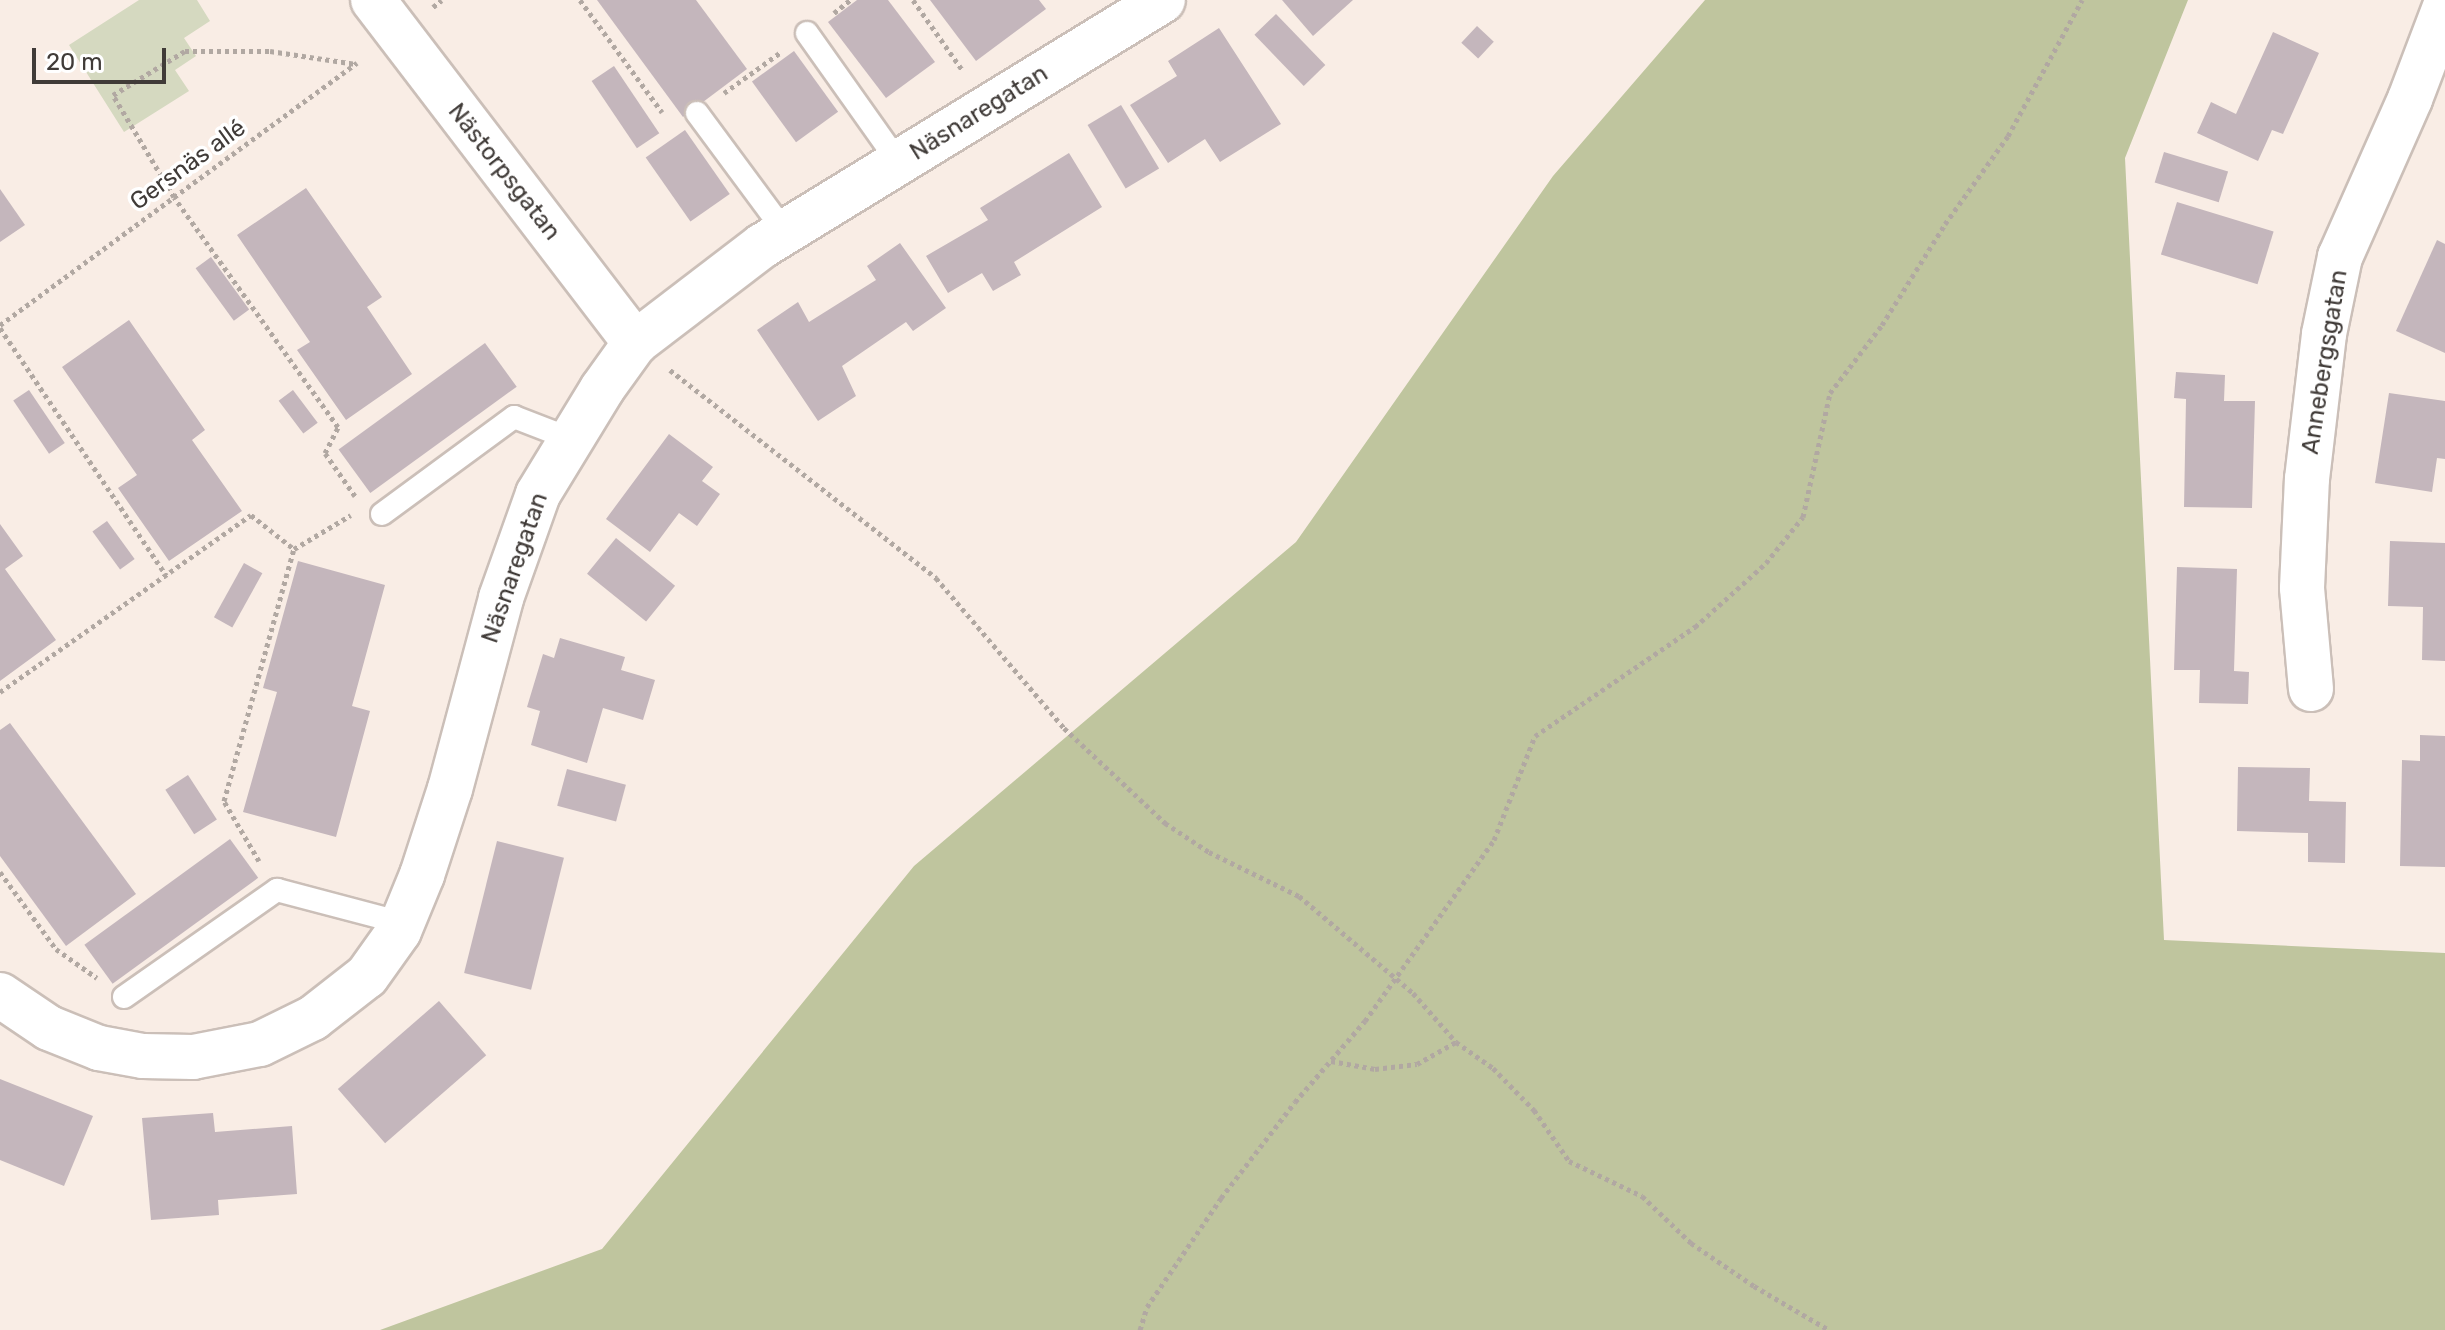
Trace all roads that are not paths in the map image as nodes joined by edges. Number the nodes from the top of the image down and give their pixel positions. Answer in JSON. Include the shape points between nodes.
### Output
{"nodes":[{"id":1,"x":1163,"y":0,"type":"edge"},
{"id":2,"x":2445,"y":7,"type":"edge"},
{"id":3,"x":385,"y":17,"type":"edge"},
{"id":4,"x":807,"y":33,"type":"road end"},
{"id":5,"x":697,"y":113,"type":"road end"},
{"id":6,"x":899,"y":163,"type":"junction"},
{"id":7,"x":785,"y":232,"type":"junction"},
{"id":8,"x":635,"y":343,"type":"junction"},
{"id":9,"x":571,"y":439,"type":"junction"},
{"id":10,"x":382,"y":514,"type":"dead end"},
{"id":11,"x":2311,"y":689,"type":"dead end"},
{"id":12,"x":402,"y":923,"type":"junction"},
{"id":13,"x":0,"y":995,"type":"edge"},
{"id":14,"x":124,"y":997,"type":"road end"}],
"edges":[{"from":1,"to":6,"type":"street","name":"Näsnaregatan"},
{"from":2,"to":11,"type":"street","name":"Annebergsgatan","via":[[2340,257],[2324,334],[2307,479],[2302,588]]},
{"from":3,"to":8,"type":"street","name":"Nästorpsgatan"},
{"from":4,"to":6,"type":"lane"},
{"from":5,"to":7,"type":"lane"},
{"from":6,"to":7,"type":"street","name":"Näsnaregatan"},
{"from":7,"to":8,"type":"street","name":"Näsnaregatan"},
{"from":8,"to":9,"type":"street","name":"Näsnaregatan"},
{"from":9,"to":10,"type":"lane","via":[[514,417]]},
{"from":9,"to":12,"type":"street","name":"Näsnaregatan","via":[[538,494],[501,598],[450,789]]},
{"from":12,"to":13,"type":"street","name":"Näsnaregatan","via":[[367,976],[313,1018],[260,1044],[193,1057],[99,1048],[49,1028]]},
{"from":12,"to":14,"type":"lane","via":[[277,890]]}]}
